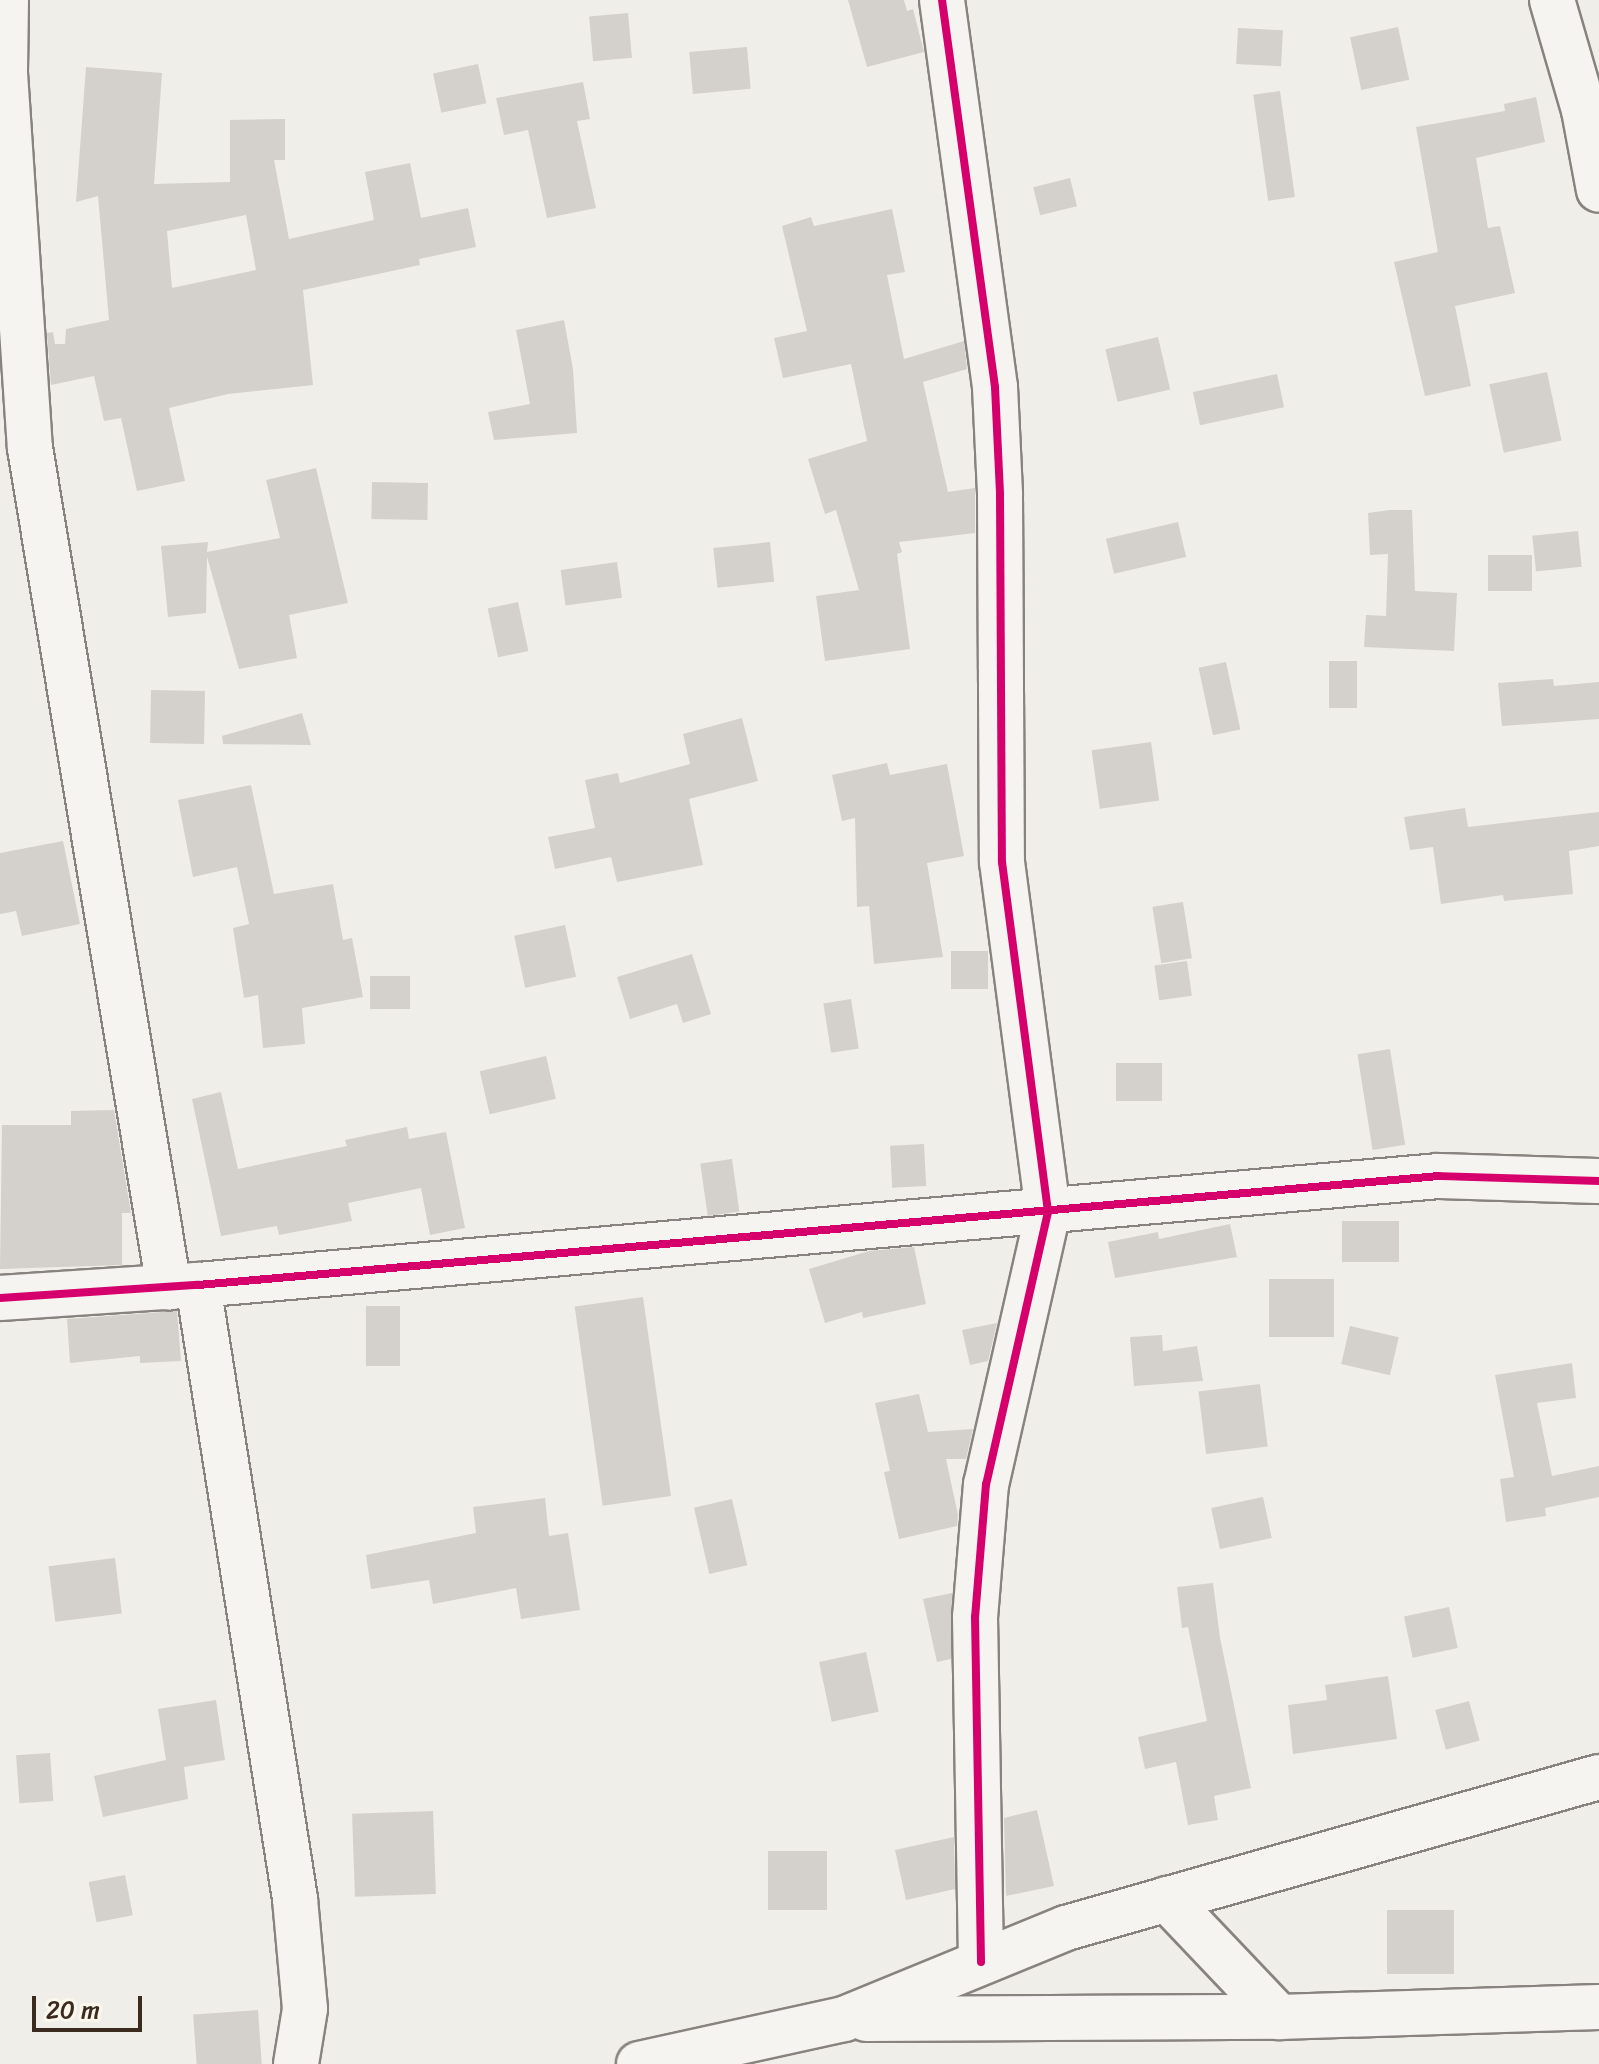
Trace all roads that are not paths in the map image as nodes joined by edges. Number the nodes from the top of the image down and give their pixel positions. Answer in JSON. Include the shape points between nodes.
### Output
{"nodes":[{"id":1,"x":6,"y":0,"type":"edge"},
{"id":2,"x":942,"y":0,"type":"edge"},
{"id":3,"x":1552,"y":0,"type":"edge"},
{"id":4,"x":1599,"y":190,"type":"edge"},
{"id":5,"x":15,"y":447,"type":"edge"},
{"id":6,"x":1599,"y":1181,"type":"edge"},
{"id":7,"x":1048,"y":1212,"type":"junction"},
{"id":8,"x":183,"y":1286,"type":"junction"},
{"id":9,"x":0,"y":1298,"type":"edge"},
{"id":10,"x":1599,"y":1777,"type":"edge"},
{"id":11,"x":1167,"y":1899,"type":"junction"},
{"id":12,"x":981,"y":1962,"type":"junction"},
{"id":13,"x":1599,"y":2007,"type":"edge"},
{"id":14,"x":1279,"y":2017,"type":"junction"},
{"id":15,"x":844,"y":2019,"type":"junction"},
{"id":16,"x":296,"y":2064,"type":"edge"},
{"id":17,"x":639,"y":2064,"type":"edge"}],
"edges":[{"from":1,"to":5,"type":"street"},
{"from":2,"to":7,"type":"street","via":[[995,387],[1002,862]]},
{"from":3,"to":4,"type":"street","via":[[1584,110]]},
{"from":5,"to":8,"type":"street"},
{"from":6,"to":7,"type":"street","via":[[1438,1176]]},
{"from":7,"to":8,"type":"street"},
{"from":7,"to":12,"type":"street","via":[[985,1499],[975,1617]]},
{"from":8,"to":9,"type":"street"},
{"from":8,"to":16,"type":"street","via":[[295,1899],[305,2009]]},
{"from":10,"to":11,"type":"street"},
{"from":11,"to":12,"type":"street","via":[[1066,1928]]},
{"from":11,"to":14,"type":"street"},
{"from":12,"to":15,"type":"street"},
{"from":13,"to":14,"type":"street"},
{"from":14,"to":15,"type":"street"},
{"from":15,"to":17,"type":"street"}]}
